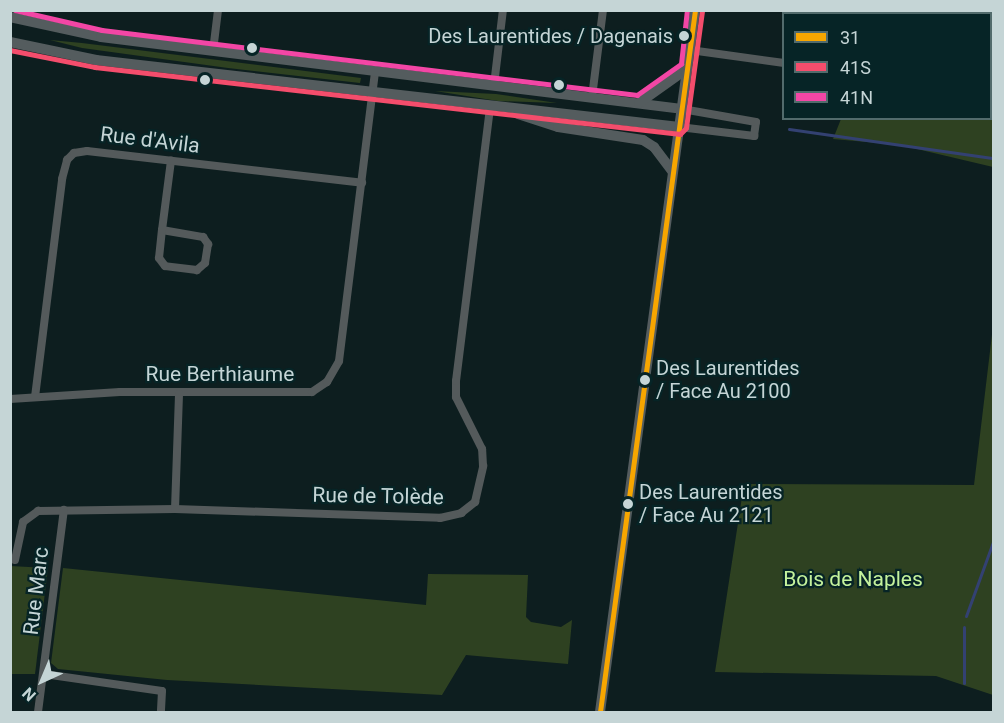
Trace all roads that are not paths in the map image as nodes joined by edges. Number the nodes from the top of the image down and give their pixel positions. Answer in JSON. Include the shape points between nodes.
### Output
{"nodes":[{"id":1,"x":218,"y":10,"type":"edge"},
{"id":2,"x":503,"y":10,"type":"edge"},
{"id":3,"x":603,"y":10,"type":"edge"},
{"id":4,"x":695,"y":10,"type":"edge"},
{"id":5,"x":10,"y":17,"type":"edge"},
{"id":6,"x":10,"y":42,"type":"edge"},
{"id":7,"x":690,"y":50,"type":"junction"},
{"id":8,"x":213,"y":51,"type":"junction"},
{"id":9,"x":782,"y":63,"type":"edge"},
{"id":10,"x":688,"y":68,"type":"junction"},
{"id":11,"x":375,"y":71,"type":"junction"},
{"id":12,"x":494,"y":85,"type":"junction"},
{"id":13,"x":373,"y":94,"type":"junction"},
{"id":14,"x":591,"y":97,"type":"junction"},
{"id":15,"x":639,"y":103,"type":"junction"},
{"id":16,"x":490,"y":108,"type":"junction"},
{"id":17,"x":504,"y":109,"type":"junction"},
{"id":18,"x":682,"y":109,"type":"junction"},
{"id":19,"x":679,"y":127,"type":"junction"},
{"id":20,"x":171,"y":161,"type":"junction"},
{"id":21,"x":674,"y":172,"type":"junction"},
{"id":22,"x":362,"y":183,"type":"junction"},
{"id":23,"x":162,"y":230,"type":"junction"},
{"id":24,"x":179,"y":394,"type":"junction"},
{"id":25,"x":35,"y":397,"type":"junction"},
{"id":26,"x":10,"y":399,"type":"edge"},
{"id":27,"x":174,"y":509,"type":"junction"},
{"id":28,"x":64,"y":510,"type":"junction"},
{"id":29,"x":15,"y":560,"type":"dead end"},
{"id":30,"x":44,"y":674,"type":"junction"},
{"id":31,"x":38,"y":712,"type":"edge"},
{"id":32,"x":161,"y":712,"type":"edge"},
{"id":33,"x":600,"y":712,"type":"edge"}],
"edges":[{"from":1,"to":8,"type":"street"},
{"from":2,"to":12,"type":"street"},
{"from":3,"to":14,"type":"street"},
{"from":4,"to":7,"type":"main road"},
{"from":5,"to":8,"type":"main road","via":[[81,33]]},
{"from":6,"to":13,"type":"main road","via":[[96,60]]},
{"from":7,"to":9,"type":"street"},
{"from":7,"to":10,"type":"main road"},
{"from":8,"to":11,"type":"main road"},
{"from":10,"to":15,"type":"main road"},
{"from":10,"to":18,"type":"main road"},
{"from":11,"to":12,"type":"main road"},
{"from":11,"to":13,"type":"street","name":"Rue Berthiaume"},
{"from":12,"to":14,"type":"main road"},
{"from":13,"to":16,"type":"main road"},
{"from":13,"to":22,"type":"street","name":"Rue Berthiaume"},
{"from":14,"to":15,"type":"main road"},
{"from":15,"to":18,"type":"main road"},
{"from":16,"to":17,"type":"main road"},
{"from":16,"to":27,"type":"street","name":"Rue de Tolède","via":[[456,381],[456,397],[482,449],[483,466],[475,502],[461,513],[440,518]]},
{"from":17,"to":19,"type":"main road"},
{"from":17,"to":21,"type":"main road","via":[[558,127],[643,140],[654,147]]},
{"from":18,"to":19,"type":"main road"},
{"from":18,"to":19,"type":"street","via":[[756,122],[754,136]]},
{"from":19,"to":21,"type":"main road"},
{"from":20,"to":22,"type":"street","name":"Rue d'Avila"},
{"from":20,"to":23,"type":"street"},
{"from":20,"to":25,"type":"street","name":"Rue d'Avila","via":[[87,151],[74,153],[67,160]]},
{"from":21,"to":33,"type":"main road"},
{"from":22,"to":24,"type":"street","name":"Rue Berthiaume","via":[[339,361],[327,382],[312,392]]},
{"from":23,"to":23,"type":"street","via":[[159,258],[165,266],[197,270],[205,263],[208,244],[203,237]]},
{"from":24,"to":25,"type":"street","name":"Rue Berthiaume","via":[[120,392]]},
{"from":24,"to":27,"type":"street"},
{"from":25,"to":26,"type":"street","name":"Rue Berthiaume"},
{"from":27,"to":28,"type":"street","name":"Rue de Tolède"},
{"from":28,"to":29,"type":"street","name":"Rue de Tolède","via":[[38,512],[24,522]]},
{"from":28,"to":30,"type":"street","name":"Rue Marc"},
{"from":30,"to":31,"type":"street","name":"Rue Marc"},
{"from":30,"to":32,"type":"street","via":[[162,690]]}]}
